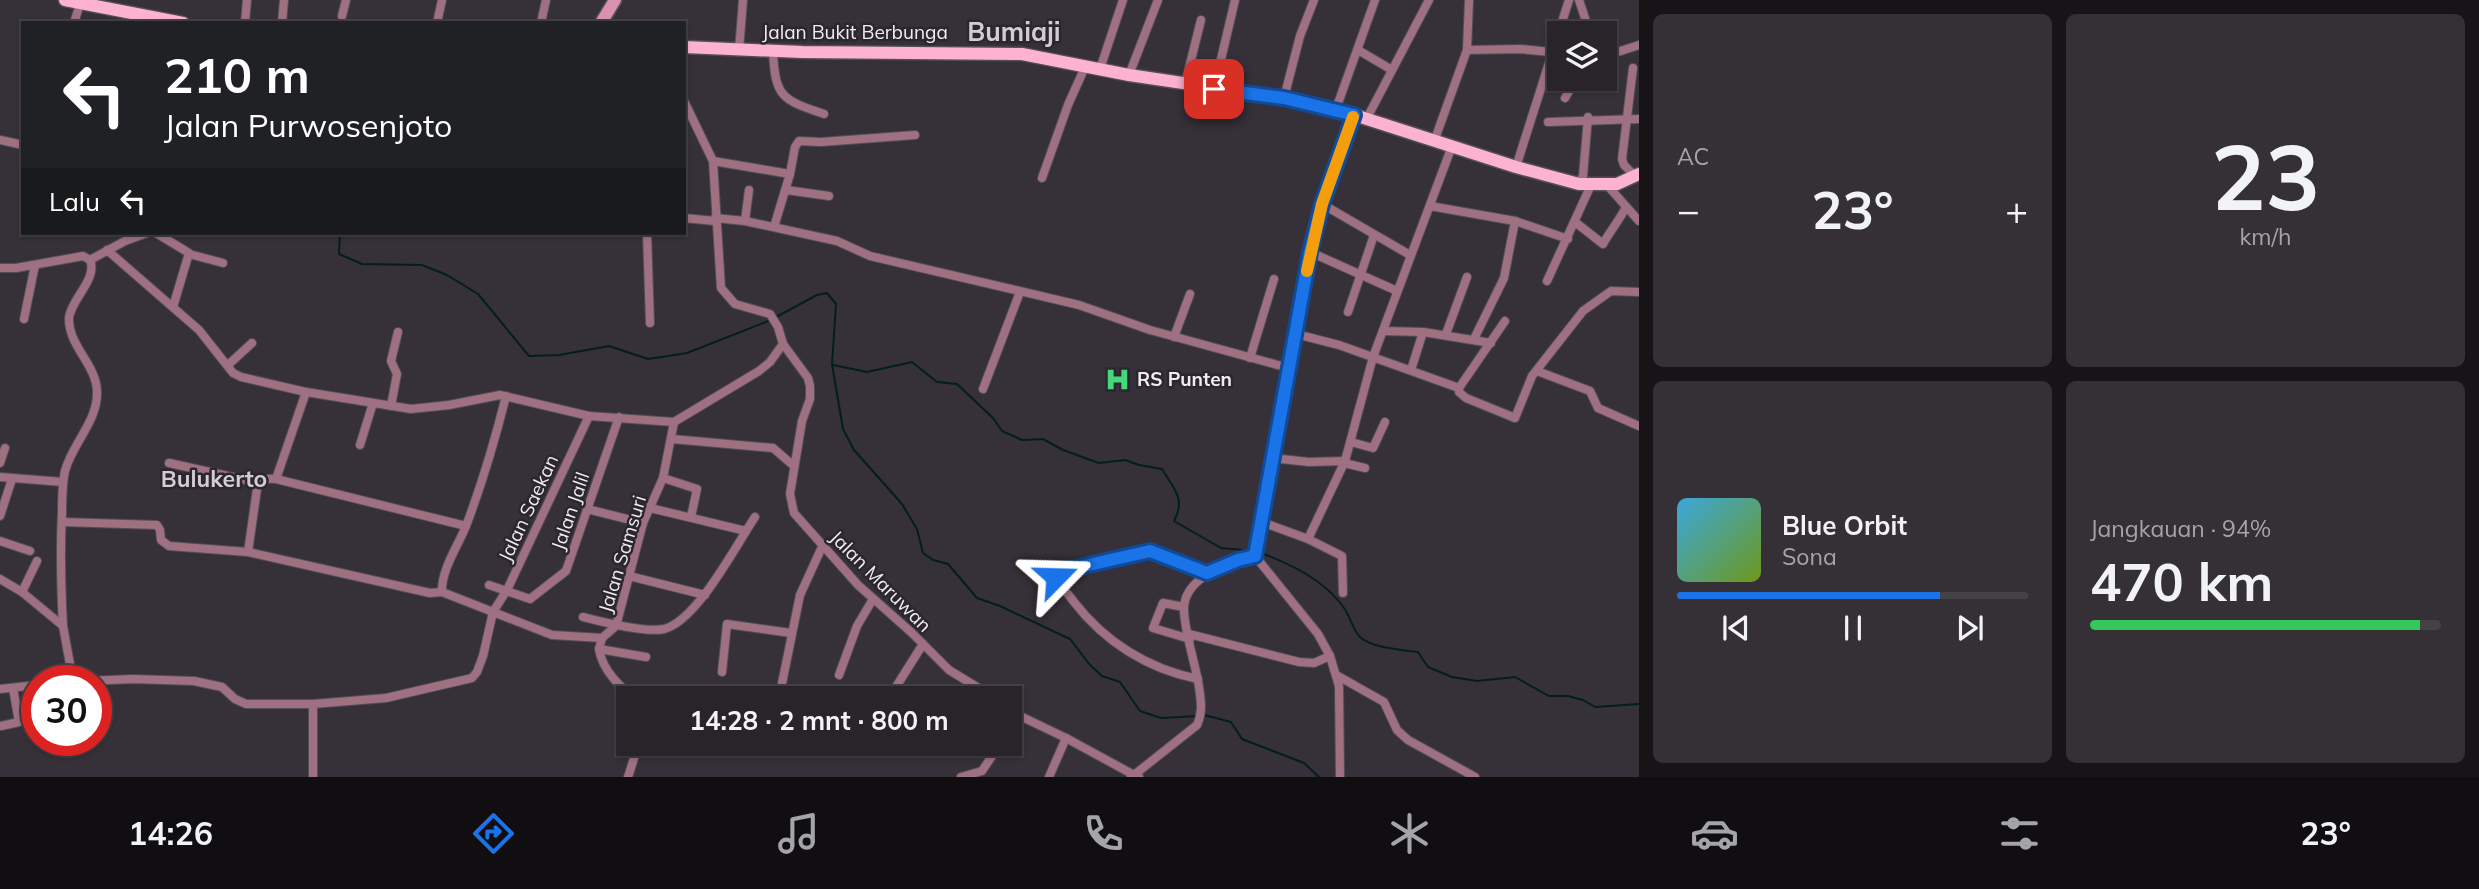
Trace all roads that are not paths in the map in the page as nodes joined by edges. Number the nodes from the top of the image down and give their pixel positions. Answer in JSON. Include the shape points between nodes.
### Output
{"nodes":[{"id":1,"x":65,"y":0,"type":"edge"},
{"id":2,"x":247,"y":0,"type":"edge"},
{"id":3,"x":285,"y":0,"type":"edge"},
{"id":4,"x":346,"y":0,"type":"edge"},
{"id":5,"x":442,"y":0,"type":"edge"},
{"id":6,"x":546,"y":0,"type":"edge"},
{"id":7,"x":615,"y":0,"type":"edge"},
{"id":8,"x":743,"y":0,"type":"edge"},
{"id":9,"x":1123,"y":0,"type":"edge"},
{"id":10,"x":1158,"y":0,"type":"edge"},
{"id":11,"x":1235,"y":0,"type":"edge"},
{"id":12,"x":1314,"y":0,"type":"edge"},
{"id":13,"x":1375,"y":0,"type":"edge"},
{"id":14,"x":1429,"y":0,"type":"edge"},
{"id":15,"x":1469,"y":0,"type":"edge"},
{"id":16,"x":1569,"y":0,"type":"edge"},
{"id":17,"x":1579,"y":0,"type":"edge"},
{"id":18,"x":80,"y":4,"type":"junction"},
{"id":19,"x":342,"y":16,"type":"dead end"},
{"id":20,"x":1201,"y":20,"type":"dead end"},
{"id":21,"x":75,"y":21,"type":"edge"},
{"id":22,"x":172,"y":21,"type":"edge"},
{"id":23,"x":244,"y":21,"type":"edge"},
{"id":24,"x":282,"y":21,"type":"edge"},
{"id":25,"x":437,"y":21,"type":"edge"},
{"id":26,"x":541,"y":21,"type":"edge"},
{"id":27,"x":602,"y":21,"type":"edge"},
{"id":28,"x":1562,"y":21,"type":"edge"},
{"id":29,"x":1586,"y":21,"type":"edge"},
{"id":30,"x":1639,"y":45,"type":"edge"},
{"id":31,"x":686,"y":47,"type":"edge"},
{"id":32,"x":739,"y":50,"type":"junction"},
{"id":33,"x":1358,"y":50,"type":"junction"},
{"id":34,"x":1467,"y":50,"type":"junction"},
{"id":35,"x":773,"y":51,"type":"junction"},
{"id":36,"x":1547,"y":52,"type":"edge"},
{"id":37,"x":1617,"y":52,"type":"edge"},
{"id":38,"x":1547,"y":65,"type":"edge"},
{"id":39,"x":1085,"y":67,"type":"junction"},
{"id":40,"x":1633,"y":68,"type":"dead end"},
{"id":41,"x":1100,"y":69,"type":"junction"},
{"id":42,"x":1392,"y":69,"type":"junction"},
{"id":43,"x":1129,"y":75,"type":"junction"},
{"id":44,"x":1185,"y":84,"type":"junction"},
{"id":45,"x":1214,"y":89,"type":"junction"},
{"id":46,"x":1569,"y":91,"type":"edge"},
{"id":47,"x":1284,"y":98,"type":"junction"},
{"id":48,"x":1565,"y":98,"type":"dead end"},
{"id":49,"x":686,"y":105,"type":"edge"},
{"id":50,"x":1336,"y":109,"type":"junction"},
{"id":51,"x":824,"y":114,"type":"dead end"},
{"id":52,"x":1354,"y":115,"type":"junction"},
{"id":53,"x":1367,"y":118,"type":"junction"},
{"id":54,"x":1588,"y":118,"type":"junction"},
{"id":55,"x":1626,"y":119,"type":"junction"},
{"id":56,"x":1639,"y":119,"type":"edge"},
{"id":57,"x":1548,"y":122,"type":"dead end"},
{"id":58,"x":915,"y":135,"type":"dead end"},
{"id":59,"x":1435,"y":139,"type":"junction"},
{"id":60,"x":0,"y":140,"type":"edge"},
{"id":61,"x":21,"y":145,"type":"edge"},
{"id":62,"x":1452,"y":146,"type":"junction"},
{"id":63,"x":713,"y":161,"type":"junction"},
{"id":64,"x":1516,"y":167,"type":"junction"},
{"id":65,"x":790,"y":174,"type":"junction"},
{"id":66,"x":1637,"y":175,"type":"edge"},
{"id":67,"x":1042,"y":178,"type":"dead end"},
{"id":68,"x":1584,"y":178,"type":"junction"},
{"id":69,"x":1607,"y":185,"type":"junction"},
{"id":70,"x":749,"y":190,"type":"dead end"},
{"id":71,"x":786,"y":190,"type":"junction"},
{"id":72,"x":829,"y":196,"type":"dead end"},
{"id":73,"x":1322,"y":204,"type":"junction"},
{"id":74,"x":1430,"y":205,"type":"junction"},
{"id":75,"x":1626,"y":206,"type":"junction"},
{"id":76,"x":686,"y":218,"type":"edge"},
{"id":77,"x":715,"y":219,"type":"junction"},
{"id":78,"x":745,"y":221,"type":"junction"},
{"id":79,"x":1515,"y":221,"type":"junction"},
{"id":80,"x":1639,"y":221,"type":"edge"},
{"id":81,"x":1576,"y":222,"type":"junction"},
{"id":82,"x":774,"y":227,"type":"junction"},
{"id":83,"x":142,"y":235,"type":"edge"},
{"id":84,"x":159,"y":235,"type":"edge"},
{"id":85,"x":647,"y":235,"type":"edge"},
{"id":86,"x":1374,"y":235,"type":"junction"},
{"id":87,"x":1568,"y":239,"type":"junction"},
{"id":88,"x":107,"y":250,"type":"junction"},
{"id":89,"x":1310,"y":252,"type":"junction"},
{"id":90,"x":189,"y":254,"type":"junction"},
{"id":91,"x":1410,"y":255,"type":"junction"},
{"id":92,"x":90,"y":260,"type":"junction"},
{"id":93,"x":223,"y":263,"type":"dead end"},
{"id":94,"x":35,"y":265,"type":"junction"},
{"id":95,"x":0,"y":268,"type":"edge"},
{"id":96,"x":1360,"y":274,"type":"junction"},
{"id":97,"x":1467,"y":277,"type":"dead end"},
{"id":98,"x":1274,"y":279,"type":"dead end"},
{"id":99,"x":1547,"y":281,"type":"dead end"},
{"id":100,"x":1397,"y":291,"type":"junction"},
{"id":101,"x":1020,"y":292,"type":"junction"},
{"id":102,"x":1639,"y":292,"type":"edge"},
{"id":103,"x":1190,"y":294,"type":"dead end"},
{"id":104,"x":173,"y":307,"type":"junction"},
{"id":105,"x":1348,"y":312,"type":"dead end"},
{"id":106,"x":24,"y":319,"type":"dead end"},
{"id":107,"x":1505,"y":321,"type":"dead end"},
{"id":108,"x":650,"y":323,"type":"dead end"},
{"id":109,"x":1383,"y":331,"type":"junction"},
{"id":110,"x":398,"y":332,"type":"dead end"},
{"id":111,"x":1423,"y":332,"type":"junction"},
{"id":112,"x":1296,"y":334,"type":"junction"},
{"id":113,"x":1446,"y":334,"type":"junction"},
{"id":114,"x":1174,"y":337,"type":"junction"},
{"id":115,"x":1474,"y":339,"type":"junction"},
{"id":116,"x":252,"y":343,"type":"dead end"},
{"id":117,"x":1491,"y":343,"type":"junction"},
{"id":118,"x":783,"y":344,"type":"junction"},
{"id":119,"x":1373,"y":357,"type":"junction"},
{"id":120,"x":1250,"y":358,"type":"junction"},
{"id":121,"x":228,"y":365,"type":"junction"},
{"id":122,"x":1289,"y":368,"type":"junction"},
{"id":123,"x":1411,"y":370,"type":"junction"},
{"id":124,"x":1537,"y":371,"type":"junction"},
{"id":125,"x":1459,"y":388,"type":"junction"},
{"id":126,"x":983,"y":389,"type":"dead end"},
{"id":127,"x":306,"y":392,"type":"junction"},
{"id":128,"x":506,"y":396,"type":"junction"},
{"id":129,"x":373,"y":402,"type":"junction"},
{"id":130,"x":391,"y":406,"type":"junction"},
{"id":131,"x":589,"y":416,"type":"junction"},
{"id":132,"x":619,"y":417,"type":"junction"},
{"id":133,"x":674,"y":422,"type":"junction"},
{"id":134,"x":1385,"y":422,"type":"dead end"},
{"id":135,"x":1639,"y":426,"type":"edge"},
{"id":136,"x":672,"y":439,"type":"junction"},
{"id":137,"x":1351,"y":442,"type":"junction"},
{"id":138,"x":360,"y":445,"type":"dead end"},
{"id":139,"x":5,"y":448,"type":"dead end"},
{"id":140,"x":1272,"y":458,"type":"junction"},
{"id":141,"x":1345,"y":462,"type":"junction"},
{"id":142,"x":0,"y":463,"type":"edge"},
{"id":143,"x":169,"y":463,"type":"dead end"},
{"id":144,"x":794,"y":466,"type":"junction"},
{"id":145,"x":1365,"y":468,"type":"dead end"},
{"id":146,"x":0,"y":477,"type":"edge"},
{"id":147,"x":663,"y":478,"type":"junction"},
{"id":148,"x":12,"y":479,"type":"junction"},
{"id":149,"x":276,"y":479,"type":"junction"},
{"id":150,"x":63,"y":482,"type":"junction"},
{"id":151,"x":260,"y":483,"type":"junction"},
{"id":152,"x":650,"y":508,"type":"junction"},
{"id":153,"x":587,"y":509,"type":"junction"},
{"id":154,"x":0,"y":516,"type":"edge"},
{"id":155,"x":691,"y":517,"type":"junction"},
{"id":156,"x":755,"y":517,"type":"dead end"},
{"id":157,"x":62,"y":522,"type":"junction"},
{"id":158,"x":1262,"y":522,"type":"junction"},
{"id":159,"x":643,"y":523,"type":"junction"},
{"id":160,"x":466,"y":526,"type":"junction"},
{"id":161,"x":746,"y":531,"type":"junction"},
{"id":162,"x":1308,"y":539,"type":"junction"},
{"id":163,"x":0,"y":541,"type":"edge"},
{"id":164,"x":822,"y":547,"type":"junction"},
{"id":165,"x":30,"y":551,"type":"dead end"},
{"id":166,"x":248,"y":552,"type":"junction"},
{"id":167,"x":1256,"y":552,"type":"junction"},
{"id":168,"x":37,"y":561,"type":"dead end"},
{"id":169,"x":1207,"y":573,"type":"junction"},
{"id":170,"x":629,"y":576,"type":"junction"},
{"id":171,"x":0,"y":579,"type":"edge"},
{"id":172,"x":489,"y":585,"type":"dead end"},
{"id":173,"x":507,"y":590,"type":"junction"},
{"id":174,"x":22,"y":592,"type":"junction"},
{"id":175,"x":442,"y":592,"type":"junction"},
{"id":176,"x":1343,"y":593,"type":"dead end"},
{"id":177,"x":705,"y":595,"type":"junction"},
{"id":178,"x":873,"y":599,"type":"junction"},
{"id":179,"x":1184,"y":607,"type":"junction"},
{"id":180,"x":493,"y":612,"type":"junction"},
{"id":181,"x":583,"y":617,"type":"dead end"},
{"id":182,"x":63,"y":625,"type":"junction"},
{"id":183,"x":616,"y":626,"type":"junction"},
{"id":184,"x":791,"y":633,"type":"junction"},
{"id":185,"x":1189,"y":637,"type":"junction"},
{"id":186,"x":602,"y":638,"type":"junction"},
{"id":187,"x":923,"y":644,"type":"junction"},
{"id":188,"x":598,"y":649,"type":"junction"},
{"id":189,"x":1330,"y":656,"type":"junction"},
{"id":190,"x":646,"y":657,"type":"dead end"},
{"id":191,"x":71,"y":665,"type":"edge"},
{"id":192,"x":722,"y":672,"type":"dead end"},
{"id":193,"x":839,"y":675,"type":"dead end"},
{"id":194,"x":1338,"y":676,"type":"junction"},
{"id":195,"x":1198,"y":679,"type":"junction"},
{"id":196,"x":112,"y":680,"type":"edge"},
{"id":197,"x":621,"y":686,"type":"edge"},
{"id":198,"x":781,"y":686,"type":"edge"},
{"id":199,"x":897,"y":686,"type":"edge"},
{"id":200,"x":975,"y":686,"type":"edge"},
{"id":201,"x":21,"y":687,"type":"edge"},
{"id":202,"x":13,"y":688,"type":"junction"},
{"id":203,"x":0,"y":689,"type":"edge"},
{"id":204,"x":313,"y":704,"type":"junction"},
{"id":205,"x":1022,"y":716,"type":"edge"},
{"id":206,"x":1,"y":726,"type":"edge"},
{"id":207,"x":1066,"y":738,"type":"junction"},
{"id":208,"x":635,"y":756,"type":"edge"},
{"id":209,"x":992,"y":756,"type":"edge"},
{"id":210,"x":1135,"y":776,"type":"edge"},
{"id":211,"x":1473,"y":776,"type":"edge"},
{"id":212,"x":313,"y":777,"type":"edge"},
{"id":213,"x":628,"y":777,"type":"edge"},
{"id":214,"x":961,"y":777,"type":"edge"},
{"id":215,"x":1049,"y":777,"type":"edge"},
{"id":216,"x":1340,"y":777,"type":"edge"}],
"edges":[{"from":1,"to":18,"type":"main road"},
{"from":2,"to":23,"type":"street"},
{"from":3,"to":24,"type":"street"},
{"from":4,"to":19,"type":"street"},
{"from":5,"to":25,"type":"street"},
{"from":6,"to":26,"type":"street"},
{"from":7,"to":27,"type":"street"},
{"from":8,"to":32,"type":"street"},
{"from":9,"to":41,"type":"street"},
{"from":10,"to":43,"type":"street"},
{"from":11,"to":45,"type":"street"},
{"from":12,"to":47,"type":"street"},
{"from":13,"to":33,"type":"street"},
{"from":14,"to":42,"type":"street"},
{"from":15,"to":34,"type":"street"},
{"from":16,"to":28,"type":"street"},
{"from":17,"to":29,"type":"street"},
{"from":18,"to":21,"type":"street"},
{"from":18,"to":22,"type":"main road"},
{"from":20,"to":44,"type":"street"},
{"from":30,"to":37,"type":"street"},
{"from":31,"to":32,"type":"main road","name":"Jalan Bukit Berbunga"},
{"from":32,"to":35,"type":"main road","name":"Jalan Bukit Berbunga"},
{"from":33,"to":42,"type":"street"},
{"from":33,"to":50,"type":"street"},
{"from":34,"to":36,"type":"street"},
{"from":34,"to":59,"type":"street"},
{"from":35,"to":39,"type":"main road","name":"Jalan Bukit Berbunga","via":[[1009,52]]},
{"from":35,"to":51,"type":"street","via":[[779,91]]},
{"from":38,"to":64,"type":"street"},
{"from":39,"to":41,"type":"main road","name":"Jalan Bukit Berbunga"},
{"from":39,"to":67,"type":"street"},
{"from":40,"to":55,"type":"street"},
{"from":41,"to":43,"type":"main road","name":"Jalan Bukit Berbunga"},
{"from":42,"to":53,"type":"street"},
{"from":43,"to":44,"type":"main road","name":"Jalan Bukit Berbunga"},
{"from":44,"to":45,"type":"main road","name":"Jalan Bukit Berbunga"},
{"from":45,"to":47,"type":"main road","name":"Jalan Bukit Berbunga"},
{"from":46,"to":48,"type":"street"},
{"from":47,"to":50,"type":"main road","name":"Jalan Bukit Berbunga"},
{"from":49,"to":63,"type":"street"},
{"from":50,"to":52,"type":"main road","name":"Jalan Bukit Berbunga"},
{"from":52,"to":53,"type":"main road","name":"Jalan Bukit Berbunga"},
{"from":52,"to":73,"type":"street"},
{"from":53,"to":59,"type":"main road","name":"Jalan Bukit Berbunga"},
{"from":54,"to":55,"type":"street"},
{"from":54,"to":57,"type":"street"},
{"from":54,"to":68,"type":"street"},
{"from":55,"to":56,"type":"street"},
{"from":55,"to":66,"type":"street","via":[[1622,159]]},
{"from":58,"to":65,"type":"street","via":[[799,141]]},
{"from":59,"to":62,"type":"main road","name":"Jalan Bukit Berbunga"},
{"from":60,"to":61,"type":"street"},
{"from":62,"to":64,"type":"main road","name":"Jalan Bukit Berbunga"},
{"from":62,"to":74,"type":"street"},
{"from":63,"to":65,"type":"street"},
{"from":63,"to":77,"type":"street"},
{"from":64,"to":68,"type":"main road","name":"Jalan Bukit Berbunga"},
{"from":65,"to":71,"type":"street"},
{"from":66,"to":69,"type":"main road","name":"Jalan Bukit Berbunga"},
{"from":68,"to":69,"type":"main road","name":"Jalan Bukit Berbunga"},
{"from":68,"to":81,"type":"street"},
{"from":69,"to":75,"type":"street"},
{"from":70,"to":78,"type":"street"},
{"from":71,"to":72,"type":"street"},
{"from":71,"to":82,"type":"street"},
{"from":73,"to":86,"type":"street"},
{"from":73,"to":89,"type":"street"},
{"from":74,"to":79,"type":"street"},
{"from":74,"to":91,"type":"street"},
{"from":75,"to":80,"type":"street"},
{"from":75,"to":81,"type":"street","via":[[1603,244]]},
{"from":76,"to":77,"type":"street"},
{"from":77,"to":78,"type":"street"},
{"from":77,"to":118,"type":"street","name":"Jalan Maruwan","via":[[724,293],[735,303],[770,314]]},
{"from":78,"to":82,"type":"street"},
{"from":79,"to":87,"type":"street"},
{"from":79,"to":115,"type":"street","via":[[1504,278]]},
{"from":81,"to":87,"type":"street"},
{"from":82,"to":101,"type":"street","via":[[837,241],[870,256]]},
{"from":83,"to":88,"type":"street"},
{"from":84,"to":90,"type":"street"},
{"from":85,"to":108,"type":"street"},
{"from":86,"to":91,"type":"street"},
{"from":86,"to":96,"type":"street"},
{"from":87,"to":99,"type":"street"},
{"from":88,"to":92,"type":"street"},
{"from":88,"to":104,"type":"street"},
{"from":89,"to":96,"type":"street"},
{"from":89,"to":112,"type":"street"},
{"from":90,"to":93,"type":"street"},
{"from":90,"to":104,"type":"street"},
{"from":91,"to":100,"type":"street"},
{"from":92,"to":94,"type":"street","via":[[83,256]]},
{"from":92,"to":150,"type":"street","via":[[92,268],[69,318],[72,335],[94,376],[97,402],[67,463]]},
{"from":94,"to":95,"type":"street"},
{"from":94,"to":106,"type":"street"},
{"from":96,"to":100,"type":"street"},
{"from":96,"to":105,"type":"street"},
{"from":97,"to":113,"type":"street"},
{"from":98,"to":120,"type":"street"},
{"from":100,"to":109,"type":"street"},
{"from":101,"to":114,"type":"street","via":[[1079,305]]},
{"from":101,"to":126,"type":"street"},
{"from":102,"to":124,"type":"street","via":[[1611,291],[1601,297],[1583,311]]},
{"from":103,"to":114,"type":"street"},
{"from":104,"to":121,"type":"street","via":[[200,330]]},
{"from":107,"to":117,"type":"street"},
{"from":109,"to":111,"type":"street"},
{"from":109,"to":119,"type":"street"},
{"from":110,"to":130,"type":"street","via":[[391,361],[397,376]]},
{"from":111,"to":113,"type":"street"},
{"from":111,"to":123,"type":"street"},
{"from":112,"to":119,"type":"street"},
{"from":112,"to":122,"type":"street"},
{"from":113,"to":115,"type":"street"},
{"from":114,"to":120,"type":"street"},
{"from":115,"to":117,"type":"street"},
{"from":116,"to":121,"type":"street"},
{"from":117,"to":125,"type":"street"},
{"from":118,"to":133,"type":"street","via":[[759,371]]},
{"from":118,"to":144,"type":"street","name":"Jalan Maruwan","via":[[808,378],[811,392]]},
{"from":119,"to":123,"type":"street"},
{"from":119,"to":137,"type":"street"},
{"from":120,"to":122,"type":"street"},
{"from":121,"to":127,"type":"street","via":[[241,377]]},
{"from":122,"to":140,"type":"street"},
{"from":123,"to":125,"type":"street"},
{"from":124,"to":125,"type":"street","via":[[1515,418],[1466,398]]},
{"from":124,"to":135,"type":"street","via":[[1590,391],[1598,408]]},
{"from":127,"to":129,"type":"street"},
{"from":127,"to":149,"type":"street"},
{"from":128,"to":130,"type":"street","via":[[417,409]]},
{"from":128,"to":131,"type":"street"},
{"from":128,"to":160,"type":"street"},
{"from":129,"to":130,"type":"street"},
{"from":129,"to":138,"type":"street"},
{"from":131,"to":132,"type":"street"},
{"from":131,"to":173,"type":"street","name":"Jalan Saekan"},
{"from":132,"to":133,"type":"street"},
{"from":132,"to":153,"type":"street","name":"Jalan Jalil"},
{"from":133,"to":136,"type":"street","name":"Jalan Samsuri"},
{"from":134,"to":137,"type":"street","via":[[1373,448]]},
{"from":136,"to":144,"type":"street","via":[[770,447]]},
{"from":136,"to":147,"type":"street","name":"Jalan Samsuri"},
{"from":137,"to":141,"type":"street"},
{"from":139,"to":142,"type":"street"},
{"from":140,"to":141,"type":"street"},
{"from":140,"to":158,"type":"street"},
{"from":141,"to":145,"type":"street"},
{"from":141,"to":162,"type":"street"},
{"from":143,"to":151,"type":"street"},
{"from":144,"to":164,"type":"street","name":"Jalan Maruwan","via":[[791,505]]},
{"from":146,"to":148,"type":"street"},
{"from":147,"to":152,"type":"street","name":"Jalan Samsuri"},
{"from":147,"to":155,"type":"street","via":[[697,489]]},
{"from":148,"to":150,"type":"street"},
{"from":148,"to":154,"type":"street"},
{"from":149,"to":151,"type":"street"},
{"from":149,"to":160,"type":"street"},
{"from":150,"to":157,"type":"street"},
{"from":151,"to":166,"type":"street"},
{"from":152,"to":155,"type":"street"},
{"from":152,"to":159,"type":"street","name":"Jalan Samsuri"},
{"from":153,"to":159,"type":"street"},
{"from":153,"to":173,"type":"street","name":"Jalan Jalil","via":[[563,575],[533,598]]},
{"from":155,"to":161,"type":"street"},
{"from":156,"to":161,"type":"street"},
{"from":157,"to":166,"type":"street","via":[[157,525],[161,540],[169,546]]},
{"from":157,"to":182,"type":"street"},
{"from":158,"to":162,"type":"street"},
{"from":158,"to":167,"type":"street"},
{"from":159,"to":170,"type":"street","name":"Jalan Samsuri"},
{"from":160,"to":175,"type":"street","via":[[442,580]]},
{"from":161,"to":177,"type":"street"},
{"from":162,"to":176,"type":"street","via":[[1343,557]]},
{"from":163,"to":165,"type":"street"},
{"from":164,"to":178,"type":"street","name":"Jalan Maruwan"},
{"from":164,"to":184,"type":"street","via":[[804,583]]},
{"from":166,"to":175,"type":"street"},
{"from":167,"to":169,"type":"street"},
{"from":167,"to":189,"type":"street"},
{"from":168,"to":174,"type":"street"},
{"from":169,"to":179,"type":"street","via":[[1187,596]]},
{"from":169,"to":195,"type":"street","via":[[1150,551],[1056,575],[1106,638],[1168,672]]},
{"from":170,"to":177,"type":"street"},
{"from":170,"to":183,"type":"street","name":"Jalan Samsuri"},
{"from":171,"to":174,"type":"street"},
{"from":172,"to":173,"type":"street","name":"Jalan Jalil"},
{"from":173,"to":180,"type":"street","name":"Jalan Saekan"},
{"from":174,"to":182,"type":"street"},
{"from":175,"to":180,"type":"street"},
{"from":177,"to":183,"type":"street","via":[[679,621],[663,629]]},
{"from":178,"to":187,"type":"street","name":"Jalan Maruwan"},
{"from":178,"to":193,"type":"street","via":[[857,626]]},
{"from":179,"to":185,"type":"street"},
{"from":179,"to":185,"type":"street","via":[[1163,603],[1153,627]]},
{"from":180,"to":186,"type":"street","via":[[552,635]]},
{"from":180,"to":204,"type":"street","via":[[484,656],[472,678],[386,698]]},
{"from":181,"to":183,"type":"street"},
{"from":182,"to":191,"type":"street"},
{"from":183,"to":186,"type":"street","name":"Jalan Samsuri"},
{"from":184,"to":192,"type":"street","via":[[727,624]]},
{"from":184,"to":198,"type":"street"},
{"from":185,"to":189,"type":"street","via":[[1299,662],[1314,663]]},
{"from":185,"to":195,"type":"street"},
{"from":186,"to":188,"type":"street","name":"Jalan Samsuri"},
{"from":187,"to":199,"type":"street"},
{"from":187,"to":200,"type":"street","name":"Jalan Maruwan","via":[[949,670]]},
{"from":188,"to":190,"type":"street"},
{"from":188,"to":197,"type":"street"},
{"from":189,"to":194,"type":"street"},
{"from":194,"to":211,"type":"street","via":[[1384,702],[1397,730],[1408,740]]},
{"from":194,"to":216,"type":"street"},
{"from":195,"to":210,"type":"street","via":[[1202,705],[1197,725]]},
{"from":196,"to":204,"type":"street","via":[[194,681],[222,687],[246,704]]},
{"from":201,"to":202,"type":"street"},
{"from":202,"to":203,"type":"street"},
{"from":202,"to":206,"type":"street","via":[[19,722]]},
{"from":204,"to":212,"type":"street"},
{"from":205,"to":207,"type":"street"},
{"from":207,"to":210,"type":"street"},
{"from":207,"to":215,"type":"street"},
{"from":208,"to":213,"type":"street"},
{"from":209,"to":214,"type":"street","via":[[982,771]]}]}
